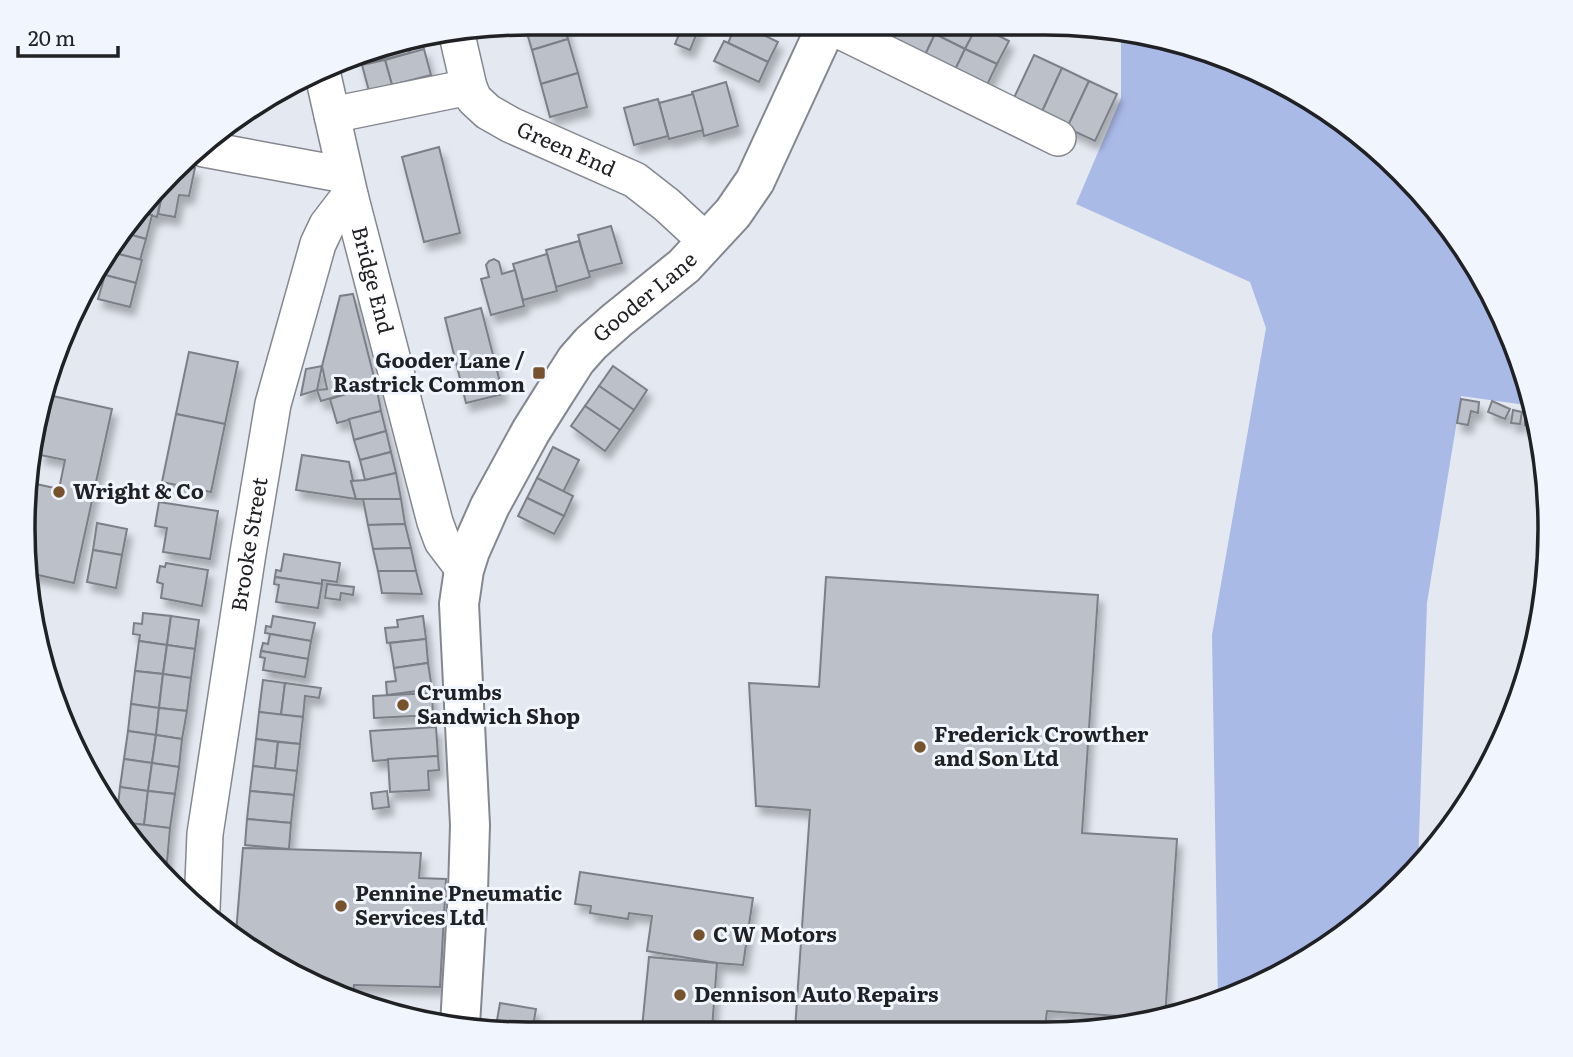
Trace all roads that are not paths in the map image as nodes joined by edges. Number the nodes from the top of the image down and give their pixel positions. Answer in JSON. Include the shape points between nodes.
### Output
{"nodes":[{"id":1,"x":822,"y":35,"type":"edge"},
{"id":2,"x":850,"y":35,"type":"edge"},
{"id":3,"x":458,"y":40,"type":"edge"},
{"id":4,"x":324,"y":80,"type":"edge"},
{"id":5,"x":469,"y":88,"type":"junction"},
{"id":6,"x":332,"y":116,"type":"junction"},
{"id":7,"x":1058,"y":138,"type":"dead end"},
{"id":8,"x":211,"y":151,"type":"edge"},
{"id":9,"x":348,"y":185,"type":"junction"},
{"id":10,"x":707,"y":242,"type":"junction"},
{"id":11,"x":464,"y":570,"type":"junction"},
{"id":12,"x":202,"y":899,"type":"edge"},
{"id":13,"x":460,"y":1017,"type":"edge"}],
"edges":[{"from":1,"to":10,"type":"street","name":"Gooder Lane","via":[[755,181]]},
{"from":2,"to":7,"type":"street"},
{"from":3,"to":5,"type":"street","name":"Green End"},
{"from":4,"to":6,"type":"street","name":"Bridge End"},
{"from":5,"to":6,"type":"street"},
{"from":5,"to":10,"type":"street","name":"Green End","via":[[488,112],[511,125],[635,180]]},
{"from":6,"to":9,"type":"street","name":"Bridge End"},
{"from":8,"to":9,"type":"street"},
{"from":9,"to":11,"type":"street","name":"Bridge End","via":[[435,522],[442,541]]},
{"from":9,"to":12,"type":"street","name":"Brooke Street","via":[[318,244],[273,404],[205,834]]},
{"from":10,"to":11,"type":"street","name":"Gooder Lane","via":[[576,360],[490,506]]},
{"from":11,"to":13,"type":"street","name":"Gooder Lane","via":[[458,604],[470,825]]}]}
